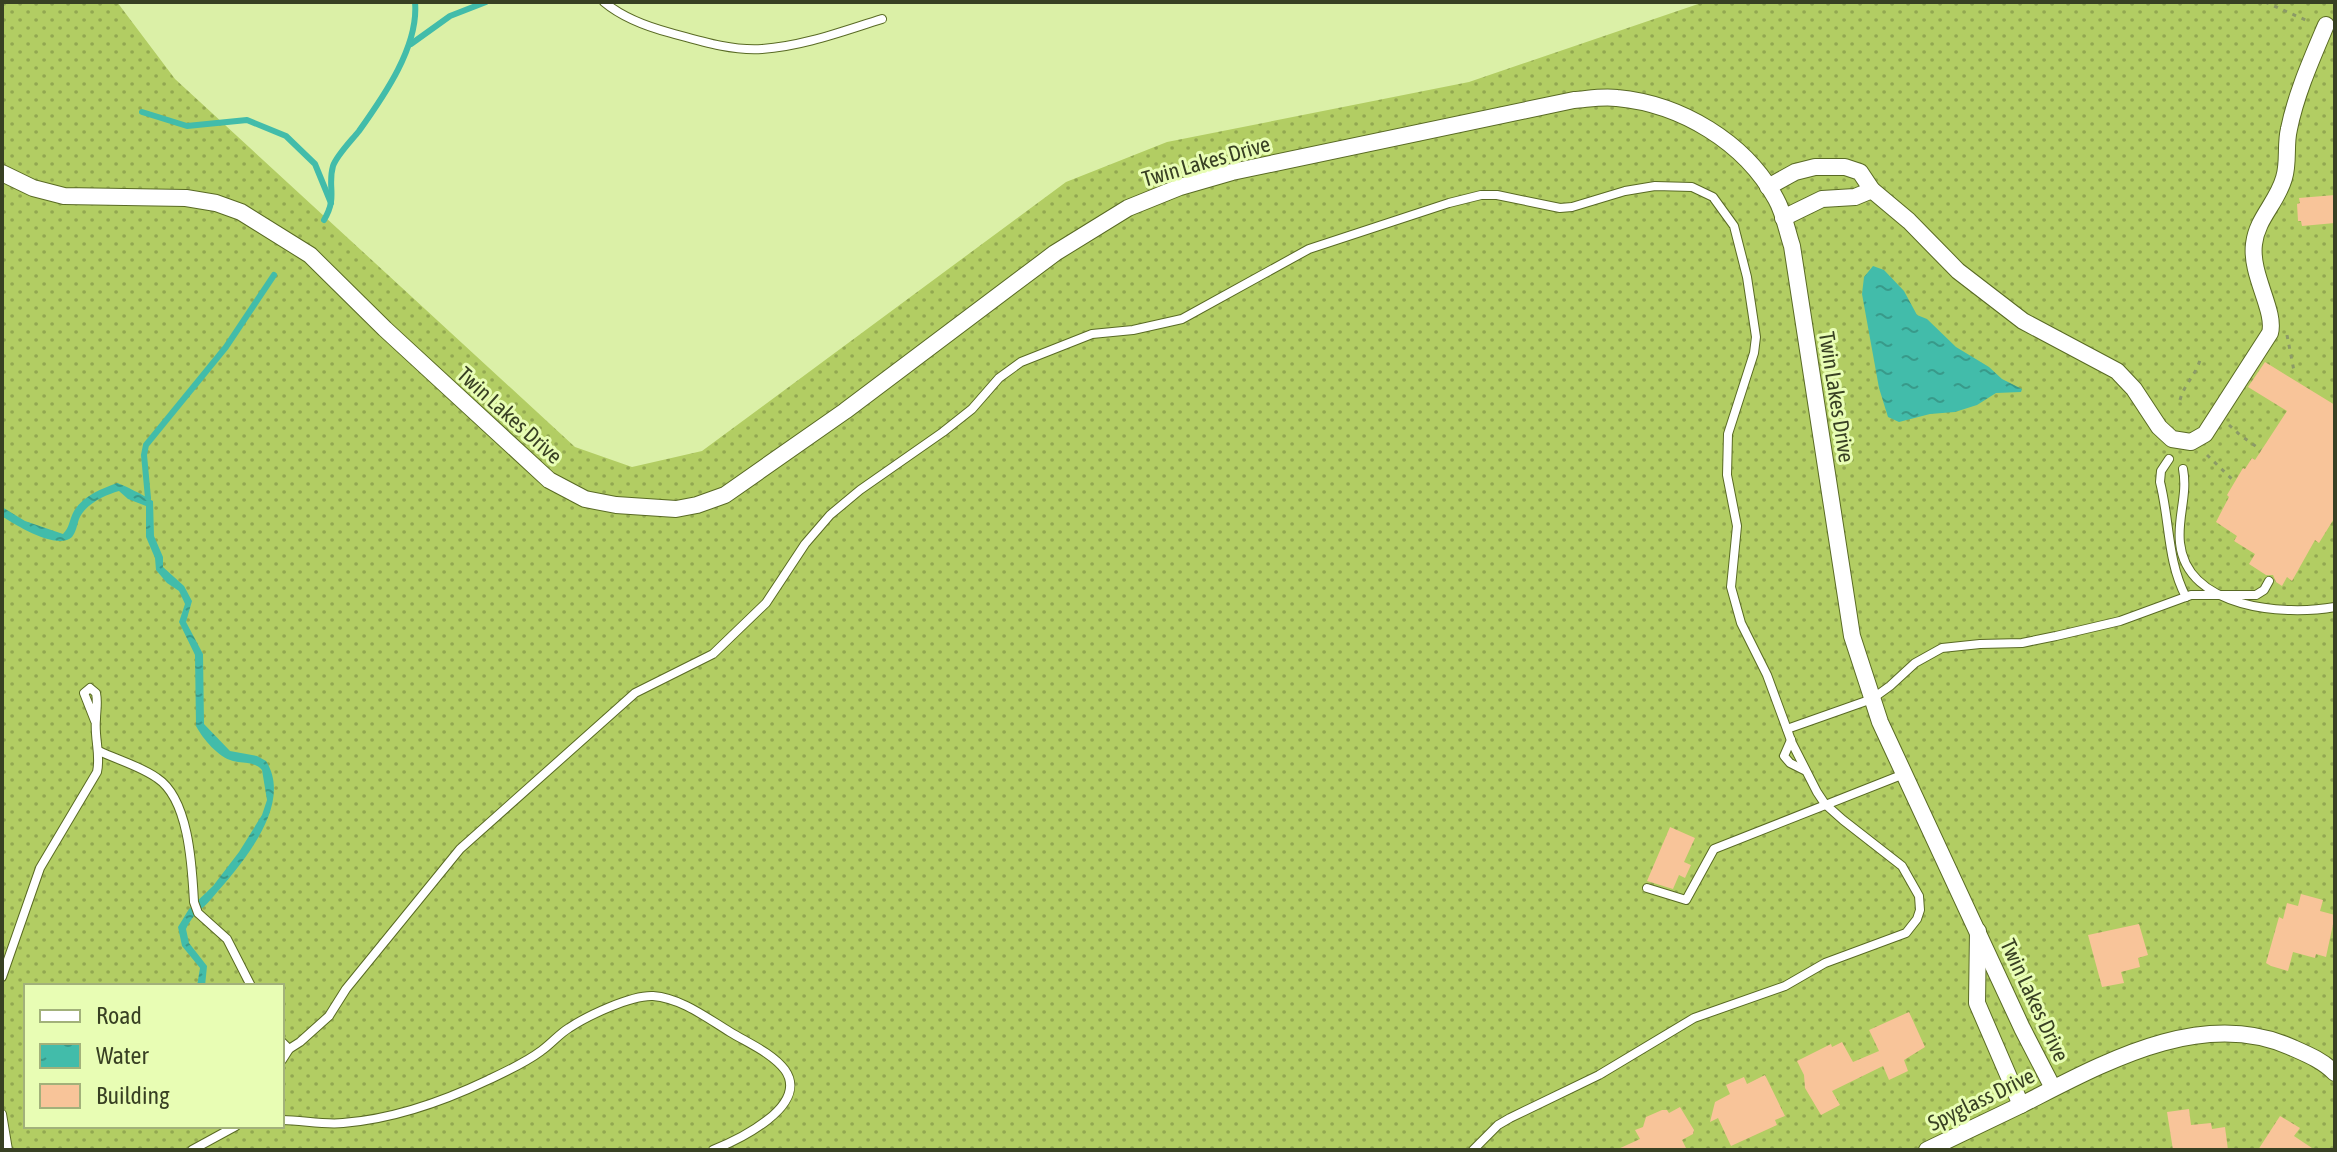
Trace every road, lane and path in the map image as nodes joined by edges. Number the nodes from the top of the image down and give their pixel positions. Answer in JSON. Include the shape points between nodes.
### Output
{"nodes":[{"id":1,"x":604,"y":2,"type":"edge"},
{"id":2,"x":2265,"y":2,"type":"edge"},
{"id":3,"x":882,"y":19,"type":"dead end"},
{"id":4,"x":2325,"y":29,"type":"joint"},
{"id":5,"x":2,"y":173,"type":"edge"},
{"id":6,"x":1768,"y":187,"type":"junction"},
{"id":7,"x":1872,"y":190,"type":"junction"},
{"id":8,"x":1783,"y":218,"type":"junction"},
{"id":9,"x":2201,"y":356,"type":"dead end"},
{"id":10,"x":2180,"y":400,"type":"dead end"},
{"id":11,"x":2224,"y":419,"type":"dead end"},
{"id":12,"x":2261,"y":450,"type":"dead end"},
{"id":13,"x":2169,"y":459,"type":"dead end"},
{"id":14,"x":2183,"y":469,"type":"dead end"},
{"id":15,"x":2269,"y":581,"type":"dead end"},
{"id":16,"x":2217,"y":594,"type":"junction"},
{"id":17,"x":2186,"y":597,"type":"junction"},
{"id":18,"x":2335,"y":607,"type":"edge"},
{"id":19,"x":1872,"y":699,"type":"junction"},
{"id":20,"x":95,"y":721,"type":"dead end"},
{"id":21,"x":1787,"y":729,"type":"junction"},
{"id":22,"x":99,"y":751,"type":"junction"},
{"id":23,"x":1905,"y":774,"type":"junction"},
{"id":24,"x":1825,"y":804,"type":"junction"},
{"id":25,"x":1647,"y":888,"type":"dead end"},
{"id":26,"x":1978,"y":929,"type":"junction"},
{"id":27,"x":2,"y":977,"type":"edge"},
{"id":28,"x":250,"y":984,"type":"edge"},
{"id":29,"x":285,"y":1046,"type":"edge"},
{"id":30,"x":2335,"y":1073,"type":"edge"},
{"id":31,"x":2053,"y":1088,"type":"junction"},
{"id":32,"x":2021,"y":1105,"type":"junction"},
{"id":33,"x":2,"y":1114,"type":"edge"},
{"id":34,"x":284,"y":1120,"type":"edge"},
{"id":35,"x":232,"y":1128,"type":"edge"},
{"id":36,"x":8,"y":1150,"type":"edge"},
{"id":37,"x":192,"y":1150,"type":"edge"},
{"id":38,"x":713,"y":1150,"type":"edge"},
{"id":39,"x":1473,"y":1150,"type":"edge"},
{"id":40,"x":1927,"y":1150,"type":"edge"}],
"edges":[{"from":1,"to":3,"type":"lane","via":[[617,13],[658,29],[706,43],[760,49],[809,43]]},
{"from":2,"to":4,"type":"path"},
{"from":4,"to":7,"type":"street","via":[[2288,131],[2284,180],[2255,236],[2254,263],[2273,324],[2205,434],[2193,441],[2165,434],[2117,371],[1994,300]]},
{"from":5,"to":6,"type":"street","name":"Twin Lakes Drive","via":[[64,196],[186,198],[241,212],[310,255],[549,480],[585,499],[649,509],[676,509],[725,495],[1055,253],[1128,208],[1209,178],[1559,103],[1613,97],[1665,108],[1717,134]]},
{"from":6,"to":7,"type":"street","via":[[1804,168],[1845,167],[1860,172]]},
{"from":6,"to":8,"type":"street","name":"Twin Lakes Drive"},
{"from":7,"to":8,"type":"street","via":[[1822,199]]},
{"from":8,"to":19,"type":"street","name":"Twin Lakes Drive","via":[[1792,246],[1852,636]]},
{"from":9,"to":10,"type":"path"},
{"from":11,"to":12,"type":"path"},
{"from":13,"to":17,"type":"lane","via":[[2160,482],[2172,559]]},
{"from":14,"to":16,"type":"lane","via":[[2180,546],[2196,577]]},
{"from":15,"to":16,"type":"lane","via":[[2256,595]]},
{"from":16,"to":17,"type":"lane"},
{"from":16,"to":18,"type":"lane","via":[[2245,605],[2289,611]]},
{"from":17,"to":19,"type":"lane","via":[[2120,621],[2033,641],[1942,648]]},
{"from":19,"to":21,"type":"lane"},
{"from":19,"to":23,"type":"street","name":"Twin Lakes Drive"},
{"from":20,"to":22,"type":"lane"},
{"from":21,"to":24,"type":"lane"},
{"from":21,"to":29,"type":"lane","via":[[1731,587],[1737,526],[1727,475],[1728,434],[1756,337],[1734,226],[1713,197],[1692,187],[1655,186],[1560,208],[1481,195],[1309,249],[1182,319],[1092,334],[1010,369],[972,409],[830,515],[766,603],[713,654],[635,693],[460,849],[329,1016]]},
{"from":22,"to":27,"type":"lane","via":[[97,772],[40,868]]},
{"from":22,"to":28,"type":"lane","via":[[159,778],[175,797],[184,820],[198,913],[227,939]]},
{"from":23,"to":24,"type":"lane"},
{"from":23,"to":26,"type":"street","name":"Twin Lakes Drive"},
{"from":24,"to":25,"type":"lane","via":[[1714,849],[1686,900]]},
{"from":24,"to":39,"type":"lane","via":[[1902,866],[1914,885],[1920,910],[1906,933],[1825,963],[1785,986],[1694,1018],[1599,1075],[1498,1125]]},
{"from":26,"to":31,"type":"street","name":"Twin Lakes Drive"},
{"from":26,"to":32,"type":"street","name":"Twin Lakes Drive","via":[[1977,1003]]},
{"from":30,"to":31,"type":"street","name":"Spyglass Drive","via":[[2274,1039],[2231,1033],[2158,1043]]},
{"from":31,"to":32,"type":"street","name":"Spyglass Drive"},
{"from":32,"to":40,"type":"street","name":"Spyglass Drive"},
{"from":33,"to":36,"type":"lane"},
{"from":34,"to":38,"type":"lane","via":[[340,1123],[436,1103],[540,1052],[586,1018],[651,996],[687,1006],[773,1058],[787,1074],[787,1098],[776,1114]]},
{"from":35,"to":37,"type":"lane"}]}
